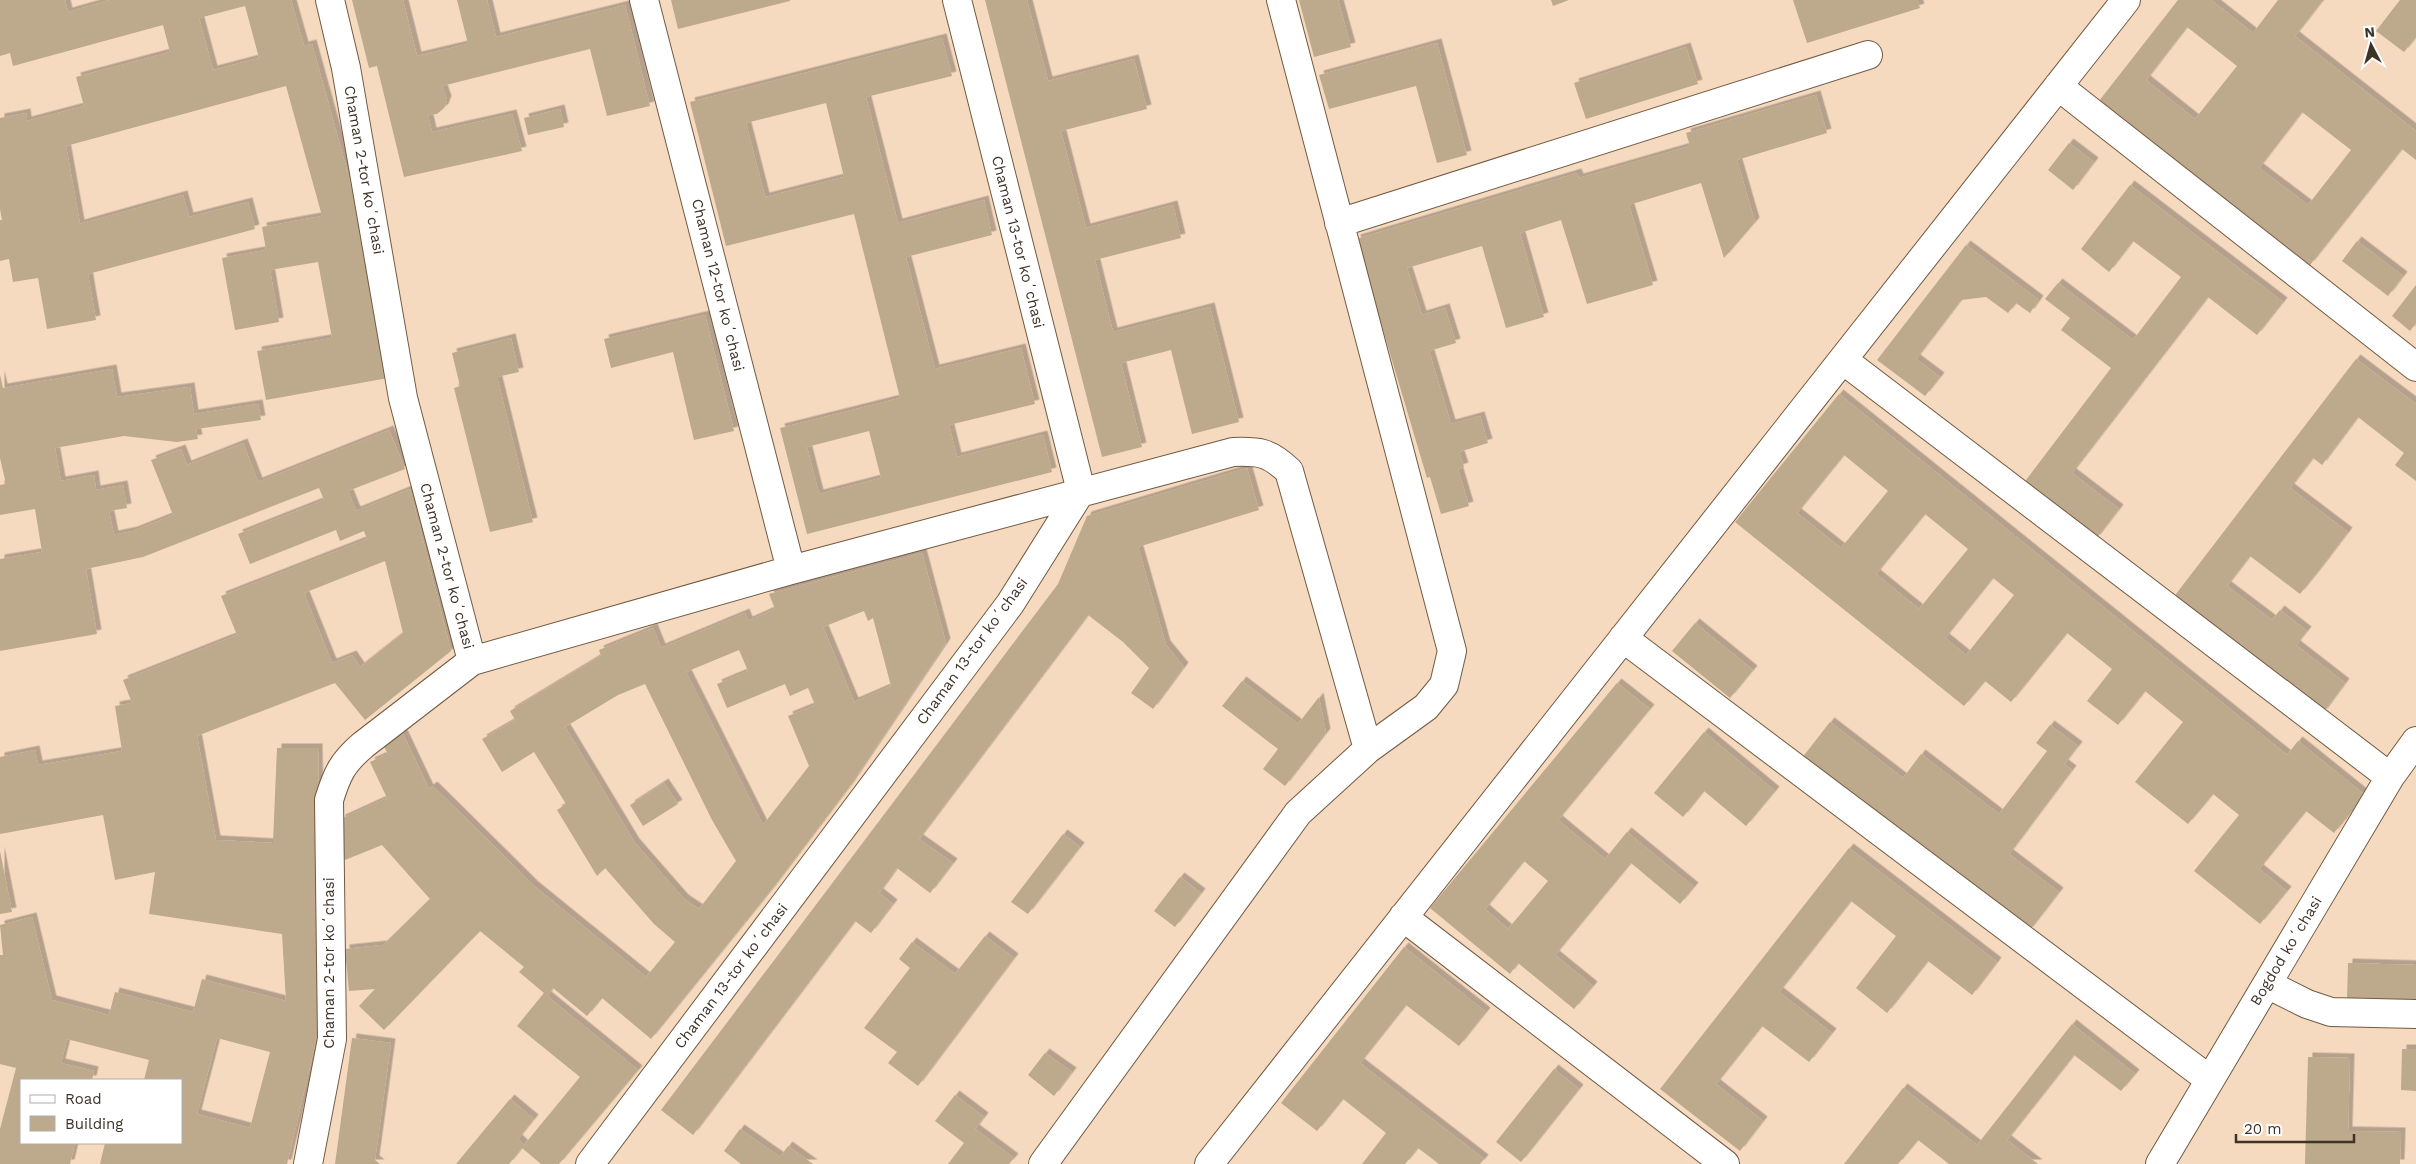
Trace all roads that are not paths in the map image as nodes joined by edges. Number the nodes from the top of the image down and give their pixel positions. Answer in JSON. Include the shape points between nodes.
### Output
{"nodes":[{"id":1,"x":330,"y":0,"type":"edge"},
{"id":2,"x":644,"y":0,"type":"edge"},
{"id":3,"x":958,"y":0,"type":"edge"},
{"id":4,"x":1281,"y":0,"type":"edge"},
{"id":5,"x":2126,"y":0,"type":"edge"},
{"id":6,"x":1868,"y":55,"type":"dead end"},
{"id":7,"x":2058,"y":86,"type":"junction"},
{"id":8,"x":1339,"y":223,"type":"junction"},
{"id":9,"x":1842,"y":360,"type":"junction"},
{"id":10,"x":2416,"y":367,"type":"edge"},
{"id":11,"x":1081,"y":492,"type":"junction"},
{"id":12,"x":791,"y":570,"type":"junction"},
{"id":13,"x":1623,"y":638,"type":"junction"},
{"id":14,"x":472,"y":661,"type":"junction"},
{"id":15,"x":2416,"y":741,"type":"edge"},
{"id":16,"x":1368,"y":749,"type":"junction"},
{"id":17,"x":2390,"y":777,"type":"junction"},
{"id":18,"x":1403,"y":917,"type":"junction"},
{"id":19,"x":2267,"y":984,"type":"junction"},
{"id":20,"x":2416,"y":1014,"type":"edge"},
{"id":21,"x":2210,"y":1080,"type":"junction"},
{"id":22,"x":308,"y":1164,"type":"edge"},
{"id":23,"x":590,"y":1164,"type":"edge"},
{"id":24,"x":1043,"y":1164,"type":"edge"},
{"id":25,"x":1209,"y":1164,"type":"edge"},
{"id":26,"x":1725,"y":1164,"type":"edge"},
{"id":27,"x":2160,"y":1164,"type":"edge"}],
"edges":[{"from":1,"to":14,"type":"street","name":"Chaman 2-tor koʻchasi","via":[[346,68],[403,398]]},
{"from":2,"to":12,"type":"street","name":"Chaman 12-tor koʻchasi"},
{"from":3,"to":11,"type":"street","name":"Chaman 13-tor koʻchasi"},
{"from":4,"to":8,"type":"street"},
{"from":5,"to":7,"type":"street"},
{"from":6,"to":8,"type":"street"},
{"from":7,"to":9,"type":"street"},
{"from":7,"to":10,"type":"street"},
{"from":8,"to":16,"type":"street","via":[[1452,651],[1444,685],[1426,707]]},
{"from":9,"to":13,"type":"street"},
{"from":9,"to":17,"type":"street"},
{"from":11,"to":12,"type":"street"},
{"from":11,"to":16,"type":"street","via":[[1232,452],[1257,451],[1275,458],[1289,471]]},
{"from":11,"to":23,"type":"street","name":"Chaman 13-tor koʻchasi","via":[[1010,604]]},
{"from":12,"to":14,"type":"street"},
{"from":13,"to":18,"type":"street"},
{"from":13,"to":21,"type":"street"},
{"from":14,"to":22,"type":"street","name":"Chaman 2-tor koʻchasi","via":[[346,759],[336,775],[329,800],[332,1039]]},
{"from":15,"to":17,"type":"street","name":"Bogdod koʻchasi"},
{"from":16,"to":24,"type":"street","via":[[1298,813]]},
{"from":17,"to":19,"type":"street","name":"Bogdod koʻchasi"},
{"from":18,"to":25,"type":"street"},
{"from":18,"to":26,"type":"street"},
{"from":19,"to":20,"type":"street","via":[[2331,1012]]},
{"from":19,"to":21,"type":"street","name":"Bogdod koʻchasi"},
{"from":21,"to":27,"type":"street","name":"Bogdod koʻchasi"}]}
